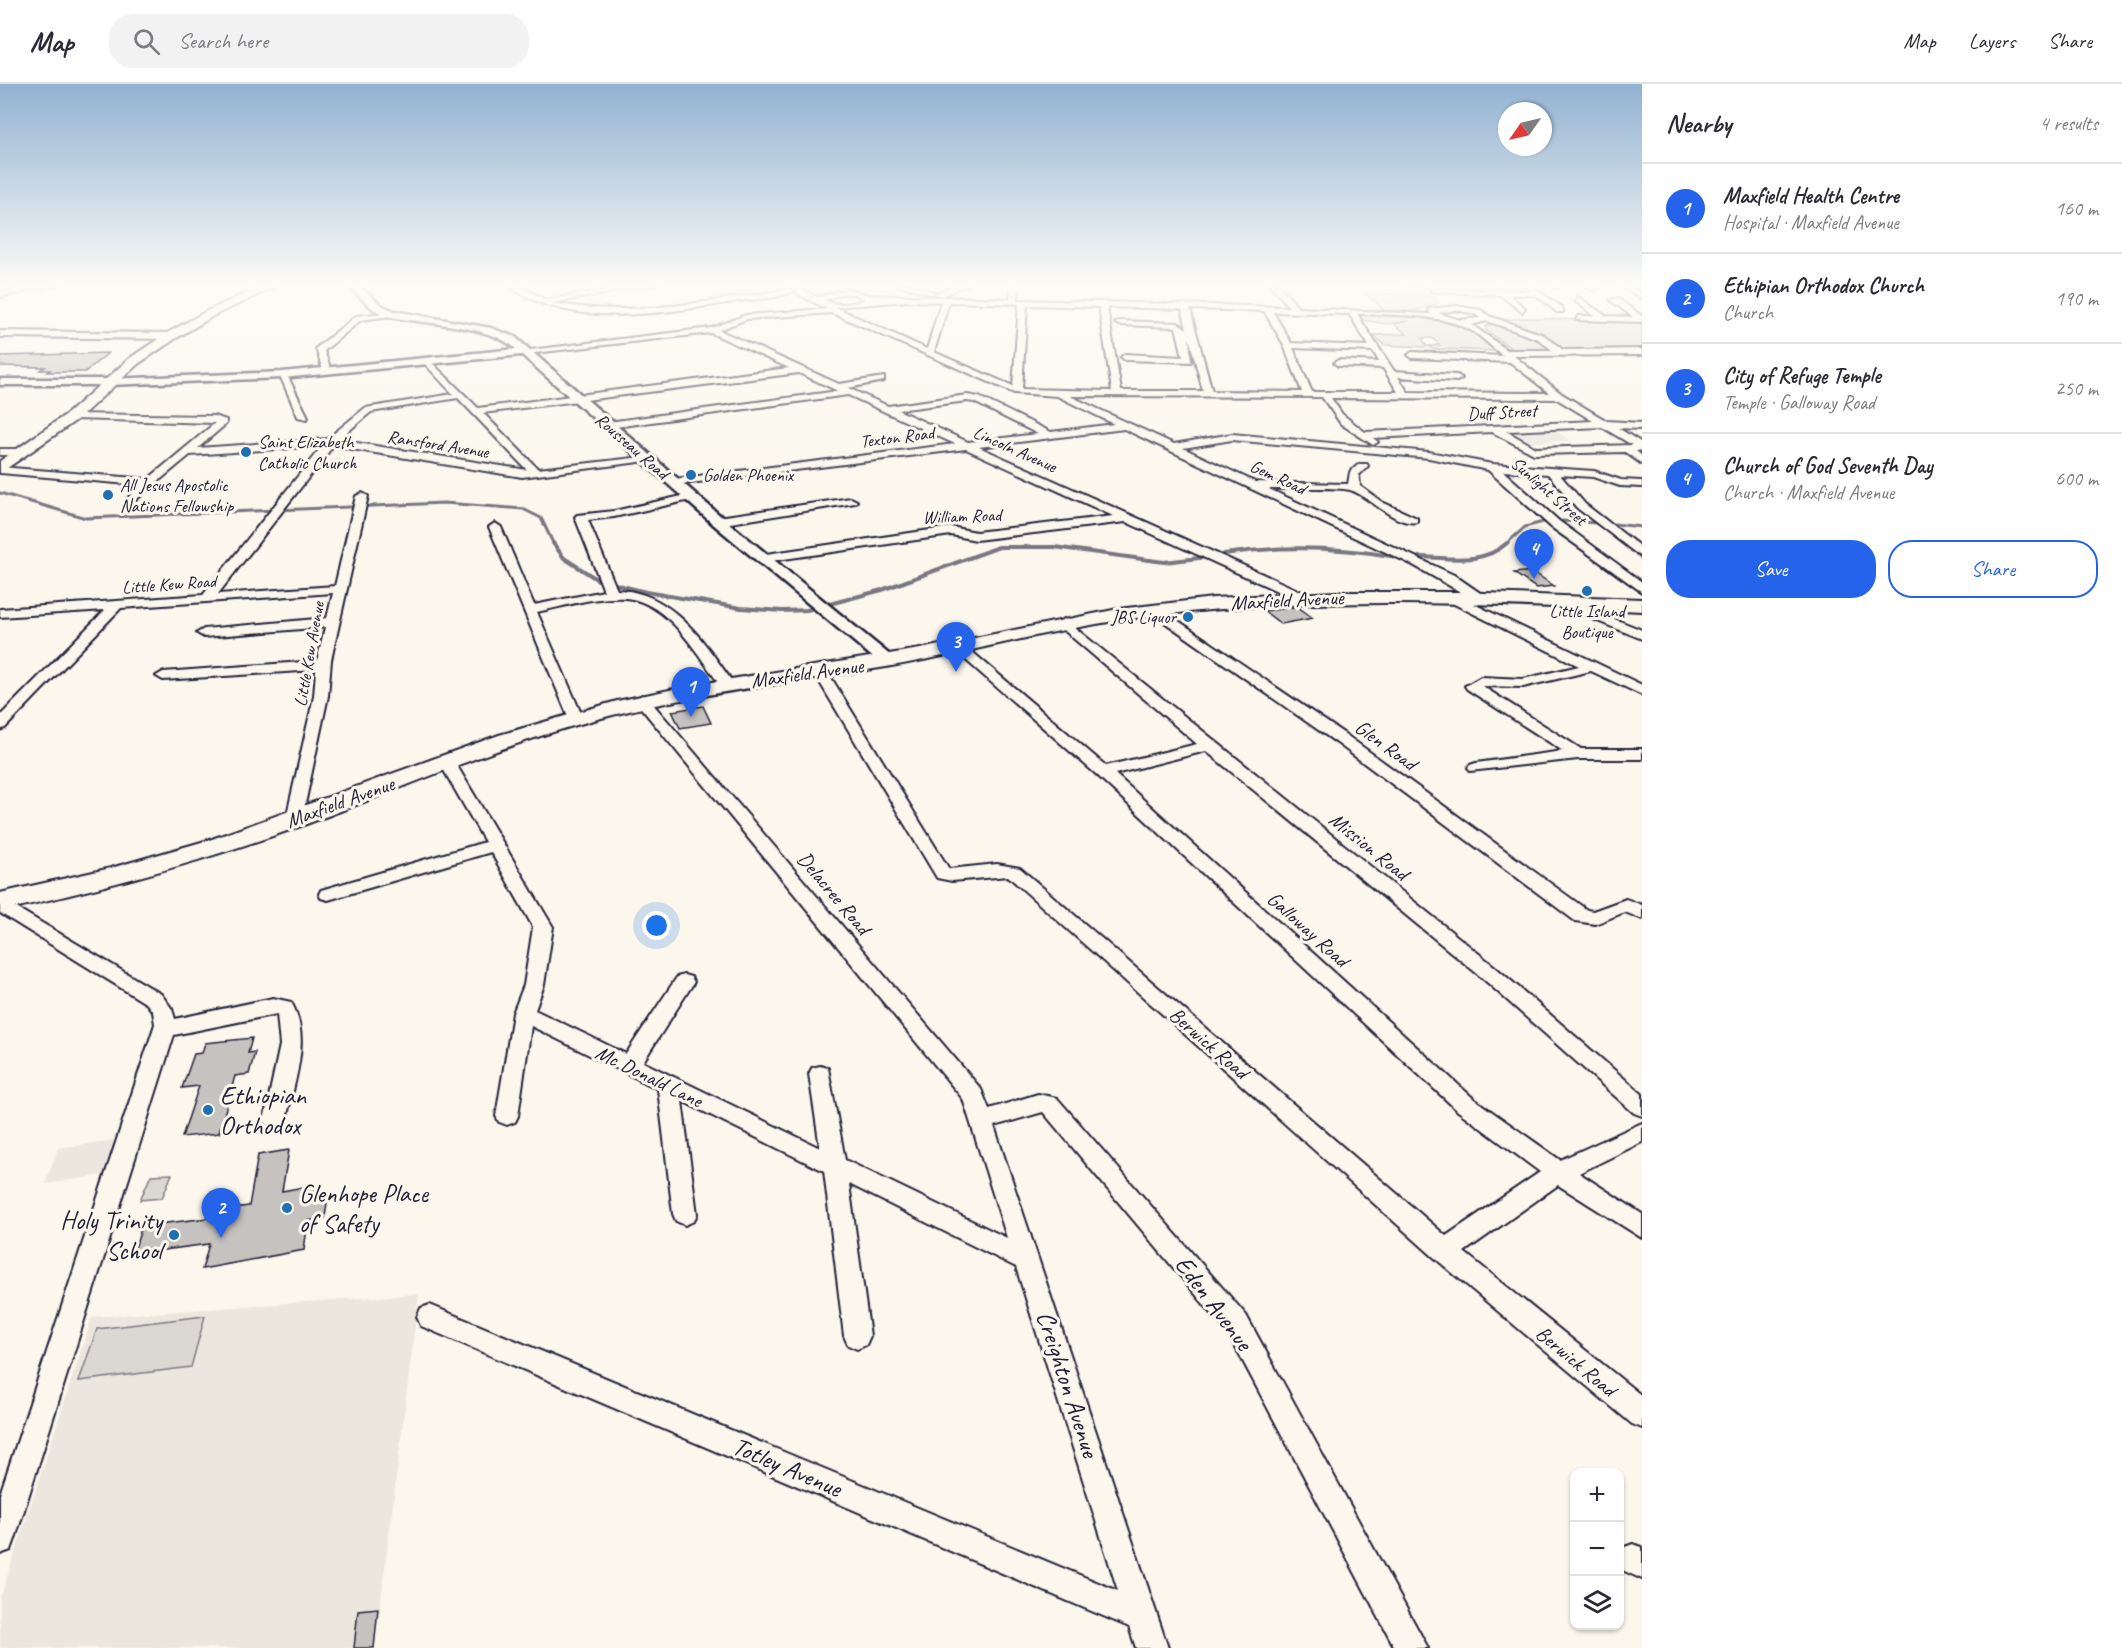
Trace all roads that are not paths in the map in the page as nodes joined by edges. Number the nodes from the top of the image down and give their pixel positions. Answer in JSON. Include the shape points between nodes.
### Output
{"nodes":[{"id":1,"x":143,"y":357,"type":"edge"},
{"id":2,"x":322,"y":357,"type":"edge"},
{"id":3,"x":467,"y":357,"type":"edge"},
{"id":4,"x":532,"y":357,"type":"edge"},
{"id":5,"x":771,"y":357,"type":"edge"},
{"id":6,"x":941,"y":357,"type":"edge"},
{"id":7,"x":1017,"y":357,"type":"edge"},
{"id":8,"x":1111,"y":357,"type":"edge"},
{"id":9,"x":1125,"y":357,"type":"dead end"},
{"id":10,"x":1188,"y":357,"type":"edge"},
{"id":11,"x":1196,"y":357,"type":"edge"},
{"id":12,"x":1292,"y":357,"type":"edge"},
{"id":13,"x":1380,"y":357,"type":"edge"},
{"id":14,"x":1464,"y":357,"type":"edge"},
{"id":15,"x":1509,"y":357,"type":"edge"},
{"id":16,"x":427,"y":361,"type":"junction"},
{"id":17,"x":1338,"y":363,"type":"dead end"},
{"id":18,"x":1385,"y":365,"type":"junction"},
{"id":19,"x":1471,"y":365,"type":"dead end"},
{"id":20,"x":800,"y":370,"type":"junction"},
{"id":21,"x":327,"y":372,"type":"junction"},
{"id":22,"x":282,"y":375,"type":"junction"},
{"id":23,"x":1391,"y":375,"type":"junction"},
{"id":24,"x":1457,"y":378,"type":"dead end"},
{"id":25,"x":881,"y":379,"type":"dead end"},
{"id":26,"x":0,"y":382,"type":"edge"},
{"id":27,"x":109,"y":382,"type":"junction"},
{"id":28,"x":837,"y":387,"type":"junction"},
{"id":29,"x":1017,"y":391,"type":"junction"},
{"id":30,"x":849,"y":392,"type":"junction"},
{"id":31,"x":1117,"y":393,"type":"junction"},
{"id":32,"x":1209,"y":393,"type":"junction"},
{"id":33,"x":1062,"y":394,"type":"junction"},
{"id":34,"x":1308,"y":394,"type":"junction"},
{"id":35,"x":1326,"y":394,"type":"junction"},
{"id":36,"x":1404,"y":394,"type":"junction"},
{"id":37,"x":462,"y":395,"type":"junction"},
{"id":38,"x":1559,"y":396,"type":"junction"},
{"id":39,"x":574,"y":397,"type":"junction"},
{"id":40,"x":887,"y":409,"type":"junction"},
{"id":41,"x":477,"y":411,"type":"junction"},
{"id":42,"x":74,"y":416,"type":"junction"},
{"id":43,"x":303,"y":417,"type":"dead end"},
{"id":44,"x":608,"y":424,"type":"junction"},
{"id":45,"x":1603,"y":424,"type":"junction"},
{"id":46,"x":1125,"y":426,"type":"junction"},
{"id":47,"x":1642,"y":426,"type":"edge"},
{"id":48,"x":1497,"y":430,"type":"junction"},
{"id":49,"x":1047,"y":434,"type":"junction"},
{"id":50,"x":1364,"y":435,"type":"junction"},
{"id":51,"x":330,"y":442,"type":"junction"},
{"id":52,"x":966,"y":445,"type":"junction"},
{"id":53,"x":1172,"y":448,"type":"junction"},
{"id":54,"x":1627,"y":449,"type":"junction"},
{"id":55,"x":0,"y":452,"type":"edge"},
{"id":56,"x":24,"y":452,"type":"junction"},
{"id":57,"x":188,"y":452,"type":"junction"},
{"id":58,"x":1382,"y":452,"type":"junction"},
{"id":59,"x":647,"y":459,"type":"junction"},
{"id":60,"x":1642,"y":461,"type":"edge"},
{"id":61,"x":1363,"y":466,"type":"dead end"},
{"id":62,"x":1492,"y":467,"type":"junction"},
{"id":63,"x":0,"y":469,"type":"edge"},
{"id":64,"x":1550,"y":470,"type":"junction"},
{"id":65,"x":536,"y":473,"type":"junction"},
{"id":66,"x":149,"y":482,"type":"junction"},
{"id":67,"x":674,"y":482,"type":"junction"},
{"id":68,"x":1250,"y":484,"type":"junction"},
{"id":69,"x":1642,"y":484,"type":"edge"},
{"id":70,"x":1354,"y":487,"type":"junction"},
{"id":71,"x":691,"y":497,"type":"junction"},
{"id":72,"x":132,"y":500,"type":"dead end"},
{"id":73,"x":851,"y":501,"type":"dead end"},
{"id":74,"x":360,"y":504,"type":"dead end"},
{"id":75,"x":1127,"y":518,"type":"junction"},
{"id":76,"x":1413,"y":519,"type":"dead end"},
{"id":77,"x":718,"y":520,"type":"junction"},
{"id":78,"x":495,"y":527,"type":"dead end"},
{"id":79,"x":1642,"y":554,"type":"edge"},
{"id":80,"x":763,"y":558,"type":"junction"},
{"id":81,"x":609,"y":587,"type":"junction"},
{"id":82,"x":1642,"y":588,"type":"edge"},
{"id":83,"x":341,"y":589,"type":"junction"},
{"id":84,"x":1451,"y":597,"type":"junction"},
{"id":85,"x":1304,"y":598,"type":"junction"},
{"id":86,"x":1478,"y":598,"type":"junction"},
{"id":87,"x":206,"y":600,"type":"junction"},
{"id":88,"x":1560,"y":601,"type":"junction"},
{"id":89,"x":1642,"y":604,"type":"edge"},
{"id":90,"x":117,"y":605,"type":"junction"},
{"id":91,"x":1155,"y":609,"type":"junction"},
{"id":92,"x":529,"y":610,"type":"junction"},
{"id":93,"x":0,"y":613,"type":"edge"},
{"id":94,"x":332,"y":622,"type":"junction"},
{"id":95,"x":1064,"y":623,"type":"junction"},
{"id":96,"x":204,"y":633,"type":"dead end"},
{"id":97,"x":1642,"y":634,"type":"edge"},
{"id":98,"x":958,"y":647,"type":"junction"},
{"id":99,"x":888,"y":661,"type":"junction"},
{"id":100,"x":324,"y":665,"type":"junction"},
{"id":101,"x":1591,"y":667,"type":"junction"},
{"id":102,"x":820,"y":670,"type":"junction"},
{"id":103,"x":163,"y":676,"type":"dead end"},
{"id":104,"x":727,"y":684,"type":"junction"},
{"id":105,"x":1642,"y":691,"type":"edge"},
{"id":106,"x":642,"y":700,"type":"junction"},
{"id":107,"x":575,"y":718,"type":"junction"},
{"id":108,"x":0,"y":725,"type":"edge"},
{"id":109,"x":1209,"y":746,"type":"junction"},
{"id":110,"x":1578,"y":754,"type":"junction"},
{"id":111,"x":1642,"y":754,"type":"edge"},
{"id":112,"x":447,"y":762,"type":"junction"},
{"id":113,"x":1476,"y":768,"type":"dead end"},
{"id":114,"x":1103,"y":772,"type":"junction"},
{"id":115,"x":295,"y":819,"type":"junction"},
{"id":116,"x":495,"y":845,"type":"junction"},
{"id":117,"x":328,"y":894,"type":"dead end"},
{"id":118,"x":0,"y":903,"type":"edge"},
{"id":119,"x":1642,"y":913,"type":"edge"},
{"id":120,"x":684,"y":982,"type":"dead end"},
{"id":121,"x":523,"y":1013,"type":"junction"},
{"id":122,"x":165,"y":1029,"type":"junction"},
{"id":123,"x":629,"y":1067,"type":"junction"},
{"id":124,"x":820,"y":1074,"type":"dead end"},
{"id":125,"x":669,"y":1087,"type":"junction"},
{"id":126,"x":1642,"y":1107,"type":"edge"},
{"id":127,"x":507,"y":1116,"type":"dead end"},
{"id":128,"x":275,"y":1120,"type":"dead end"},
{"id":129,"x":983,"y":1120,"type":"junction"},
{"id":130,"x":1642,"y":1132,"type":"edge"},
{"id":131,"x":835,"y":1168,"type":"junction"},
{"id":132,"x":1558,"y":1172,"type":"junction"},
{"id":133,"x":685,"y":1214,"type":"dead end"},
{"id":134,"x":1642,"y":1227,"type":"edge"},
{"id":135,"x":1445,"y":1251,"type":"junction"},
{"id":136,"x":1028,"y":1260,"type":"junction"},
{"id":137,"x":430,"y":1317,"type":"dead end"},
{"id":138,"x":857,"y":1336,"type":"dead end"},
{"id":139,"x":1642,"y":1414,"type":"edge"},
{"id":140,"x":0,"y":1539,"type":"edge"},
{"id":141,"x":1143,"y":1617,"type":"junction"},
{"id":142,"x":1152,"y":1648,"type":"edge"},
{"id":143,"x":1412,"y":1648,"type":"edge"}],
"edges":[{"from":1,"to":27,"type":"main road"},
{"from":2,"to":21,"type":"street"},
{"from":3,"to":16,"type":"street"},
{"from":4,"to":39,"type":"street","name":"Rousseau Road"},
{"from":5,"to":20,"type":"street","name":"Lincoln Avenue"},
{"from":6,"to":29,"type":"street"},
{"from":7,"to":29,"type":"street"},
{"from":8,"to":31,"type":"street"},
{"from":9,"to":10,"type":"street","via":[[1188,360]]},
{"from":11,"to":32,"type":"street"},
{"from":12,"to":34,"type":"street"},
{"from":13,"to":18,"type":"street"},
{"from":14,"to":19,"type":"street"},
{"from":15,"to":38,"type":"street"},
{"from":16,"to":21,"type":"street"},
{"from":16,"to":37,"type":"street"},
{"from":17,"to":18,"type":"street"},
{"from":18,"to":23,"type":"street"},
{"from":20,"to":28,"type":"street","name":"Lincoln Avenue"},
{"from":20,"to":39,"type":"street"},
{"from":21,"to":22,"type":"street"},
{"from":22,"to":27,"type":"street"},
{"from":22,"to":43,"type":"street"},
{"from":23,"to":24,"type":"street"},
{"from":23,"to":36,"type":"street"},
{"from":25,"to":28,"type":"street"},
{"from":26,"to":27,"type":"street"},
{"from":27,"to":42,"type":"main road"},
{"from":28,"to":30,"type":"street","name":"Lincoln Avenue"},
{"from":29,"to":33,"type":"street"},
{"from":30,"to":40,"type":"street","name":"Lincoln Avenue"},
{"from":30,"to":44,"type":"street"},
{"from":31,"to":32,"type":"street"},
{"from":31,"to":33,"type":"street"},
{"from":32,"to":34,"type":"street"},
{"from":33,"to":46,"type":"street","name":"Gem Road"},
{"from":34,"to":35,"type":"street"},
{"from":35,"to":36,"type":"street"},
{"from":35,"to":50,"type":"street","via":[[1331,410]]},
{"from":36,"to":38,"type":"street"},
{"from":37,"to":41,"type":"street"},
{"from":37,"to":51,"type":"street","via":[[368,411]]},
{"from":38,"to":45,"type":"street"},
{"from":39,"to":41,"type":"street"},
{"from":39,"to":44,"type":"street","name":"Rousseau Road"},
{"from":40,"to":49,"type":"street","via":[[976,399]]},
{"from":40,"to":52,"type":"street","name":"Lincoln Avenue"},
{"from":41,"to":65,"type":"street"},
{"from":42,"to":56,"type":"main road"},
{"from":42,"to":57,"type":"street","via":[[221,421]]},
{"from":44,"to":59,"type":"street","name":"Rousseau Road"},
{"from":45,"to":47,"type":"street","name":"Duff Street"},
{"from":45,"to":48,"type":"street","name":"Duff Street"},
{"from":45,"to":54,"type":"street","via":[[1640,447]]},
{"from":46,"to":49,"type":"street","name":"Texton Road"},
{"from":46,"to":53,"type":"street","name":"Gem Road"},
{"from":48,"to":50,"type":"street","name":"Duff Street"},
{"from":48,"to":54,"type":"street","via":[[1533,451]]},
{"from":49,"to":52,"type":"street","name":"Texton Road"},
{"from":50,"to":58,"type":"street"},
{"from":51,"to":57,"type":"street","name":"Ransford Avenue"},
{"from":51,"to":65,"type":"street","name":"Ransford Avenue","via":[[522,474]]},
{"from":51,"to":87,"type":"street"},
{"from":52,"to":67,"type":"street","name":"Texton Road"},
{"from":52,"to":75,"type":"street","name":"Lincoln Avenue"},
{"from":53,"to":58,"type":"street","name":"Sunlight Street","via":[[1225,437]]},
{"from":53,"to":68,"type":"street","name":"Gem Road"},
{"from":54,"to":60,"type":"street"},
{"from":55,"to":56,"type":"street"},
{"from":56,"to":63,"type":"main road"},
{"from":57,"to":66,"type":"street"},
{"from":58,"to":62,"type":"street","name":"Sunlight Street","via":[[1449,458]]},
{"from":59,"to":65,"type":"street","name":"Ransford Avenue"},
{"from":59,"to":67,"type":"street","name":"Rousseau Road"},
{"from":61,"to":70,"type":"street","via":[[1354,474]]},
{"from":62,"to":64,"type":"street"},
{"from":62,"to":82,"type":"street","name":"Sunlight Street","via":[[1556,524]]},
{"from":63,"to":66,"type":"street"},
{"from":64,"to":69,"type":"street"},
{"from":64,"to":79,"type":"street","via":[[1581,506]]},
{"from":66,"to":72,"type":"street"},
{"from":67,"to":71,"type":"street","name":"Rousseau Road"},
{"from":68,"to":70,"type":"street"},
{"from":68,"to":86,"type":"street","name":"Gem Road","via":[[1449,578]]},
{"from":70,"to":76,"type":"street","via":[[1378,504]]},
{"from":71,"to":77,"type":"street","name":"Rousseau Road"},
{"from":71,"to":81,"type":"street","via":[[581,517]]},
{"from":73,"to":77,"type":"street"},
{"from":74,"to":83,"type":"street","name":"Little Kew Avenue"},
{"from":75,"to":80,"type":"street","name":"William Road","via":[[976,536],[951,531]]},
{"from":75,"to":85,"type":"street","name":"Lincoln Avenue"},
{"from":77,"to":80,"type":"street","name":"Rousseau Road"},
{"from":78,"to":92,"type":"street"},
{"from":80,"to":99,"type":"street","name":"Rousseau Road"},
{"from":81,"to":92,"type":"street"},
{"from":81,"to":104,"type":"street","via":[[659,606],[672,616]]},
{"from":83,"to":87,"type":"street","name":"Little Kew Road"},
{"from":83,"to":94,"type":"street","name":"Little Kew Avenue"},
{"from":84,"to":85,"type":"main road","name":"Maxfield Avenue"},
{"from":84,"to":86,"type":"main road","name":"Maxfield Avenue"},
{"from":84,"to":101,"type":"street"},
{"from":85,"to":91,"type":"main road","name":"Maxfield Avenue"},
{"from":86,"to":88,"type":"main road","name":"Maxfield Avenue"},
{"from":87,"to":90,"type":"street","name":"Little Kew Road"},
{"from":88,"to":89,"type":"main road","name":"Maxfield Avenue"},
{"from":88,"to":97,"type":"street"},
{"from":90,"to":93,"type":"street","name":"Little Kew Road"},
{"from":90,"to":108,"type":"street"},
{"from":91,"to":95,"type":"main road","name":"Maxfield Avenue"},
{"from":91,"to":119,"type":"street","name":"Glen Road","via":[[1589,918],[1623,905]]},
{"from":92,"to":107,"type":"street"},
{"from":94,"to":96,"type":"street"},
{"from":94,"to":100,"type":"street","name":"Little Kew Avenue"},
{"from":95,"to":98,"type":"main road","name":"Maxfield Avenue"},
{"from":95,"to":109,"type":"street","name":"Mission Road"},
{"from":98,"to":99,"type":"main road","name":"Maxfield Avenue"},
{"from":98,"to":114,"type":"street","name":"Galloway Road"},
{"from":99,"to":102,"type":"main road","name":"Maxfield Avenue"},
{"from":100,"to":103,"type":"street"},
{"from":100,"to":115,"type":"street","name":"Little Kew Avenue"},
{"from":101,"to":105,"type":"street"},
{"from":101,"to":110,"type":"street","via":[[1523,683],[1481,681],[1472,686]]},
{"from":102,"to":104,"type":"main road","name":"Maxfield Avenue"},
{"from":102,"to":135,"type":"street","name":"Berwick Road","via":[[943,874],[955,877],[1004,868],[1014,872]]},
{"from":104,"to":106,"type":"main road","name":"Maxfield Avenue"},
{"from":106,"to":107,"type":"main road","name":"Maxfield Avenue"},
{"from":106,"to":129,"type":"street","name":"Delacree Road","via":[[973,1095]]},
{"from":107,"to":112,"type":"main road","name":"Maxfield Avenue"},
{"from":109,"to":114,"type":"street"},
{"from":109,"to":126,"type":"street","name":"Mission Road","via":[[1487,971]]},
{"from":110,"to":111,"type":"street"},
{"from":110,"to":113,"type":"street"},
{"from":112,"to":115,"type":"main road","name":"Maxfield Avenue"},
{"from":112,"to":116,"type":"street"},
{"from":114,"to":132,"type":"street","name":"Galloway Road","via":[[1466,1105]]},
{"from":115,"to":118,"type":"main road","name":"Maxfield Avenue","via":[[174,860]]},
{"from":116,"to":117,"type":"street"},
{"from":116,"to":121,"type":"street","via":[[543,927],[534,986]]},
{"from":118,"to":122,"type":"street","via":[[154,999],[166,1017]]},
{"from":120,"to":123,"type":"street"},
{"from":121,"to":123,"type":"street","name":"Mc Donald Lane"},
{"from":121,"to":127,"type":"street"},
{"from":122,"to":128,"type":"street","via":[[284,1007],[291,1015],[291,1043]]},
{"from":122,"to":140,"type":"street"},
{"from":123,"to":125,"type":"street","name":"Mc Donald Lane"},
{"from":124,"to":131,"type":"street"},
{"from":125,"to":131,"type":"street","name":"Mc Donald Lane"},
{"from":125,"to":133,"type":"street"},
{"from":129,"to":136,"type":"street","name":"Creighton Avenue"},
{"from":129,"to":143,"type":"street","name":"Eden Avenue","via":[[1038,1103],[1049,1104],[1237,1324]]},
{"from":130,"to":132,"type":"street"},
{"from":131,"to":136,"type":"street","name":"Mc Donald Lane"},
{"from":131,"to":138,"type":"street"},
{"from":132,"to":134,"type":"street","name":"Galloway Road"},
{"from":132,"to":135,"type":"street"},
{"from":135,"to":139,"type":"street","name":"Berwick Road"},
{"from":136,"to":141,"type":"street","name":"Creighton Avenue"},
{"from":137,"to":141,"type":"street","name":"Totley Avenue"},
{"from":141,"to":142,"type":"street","name":"Creighton Avenue"}]}
